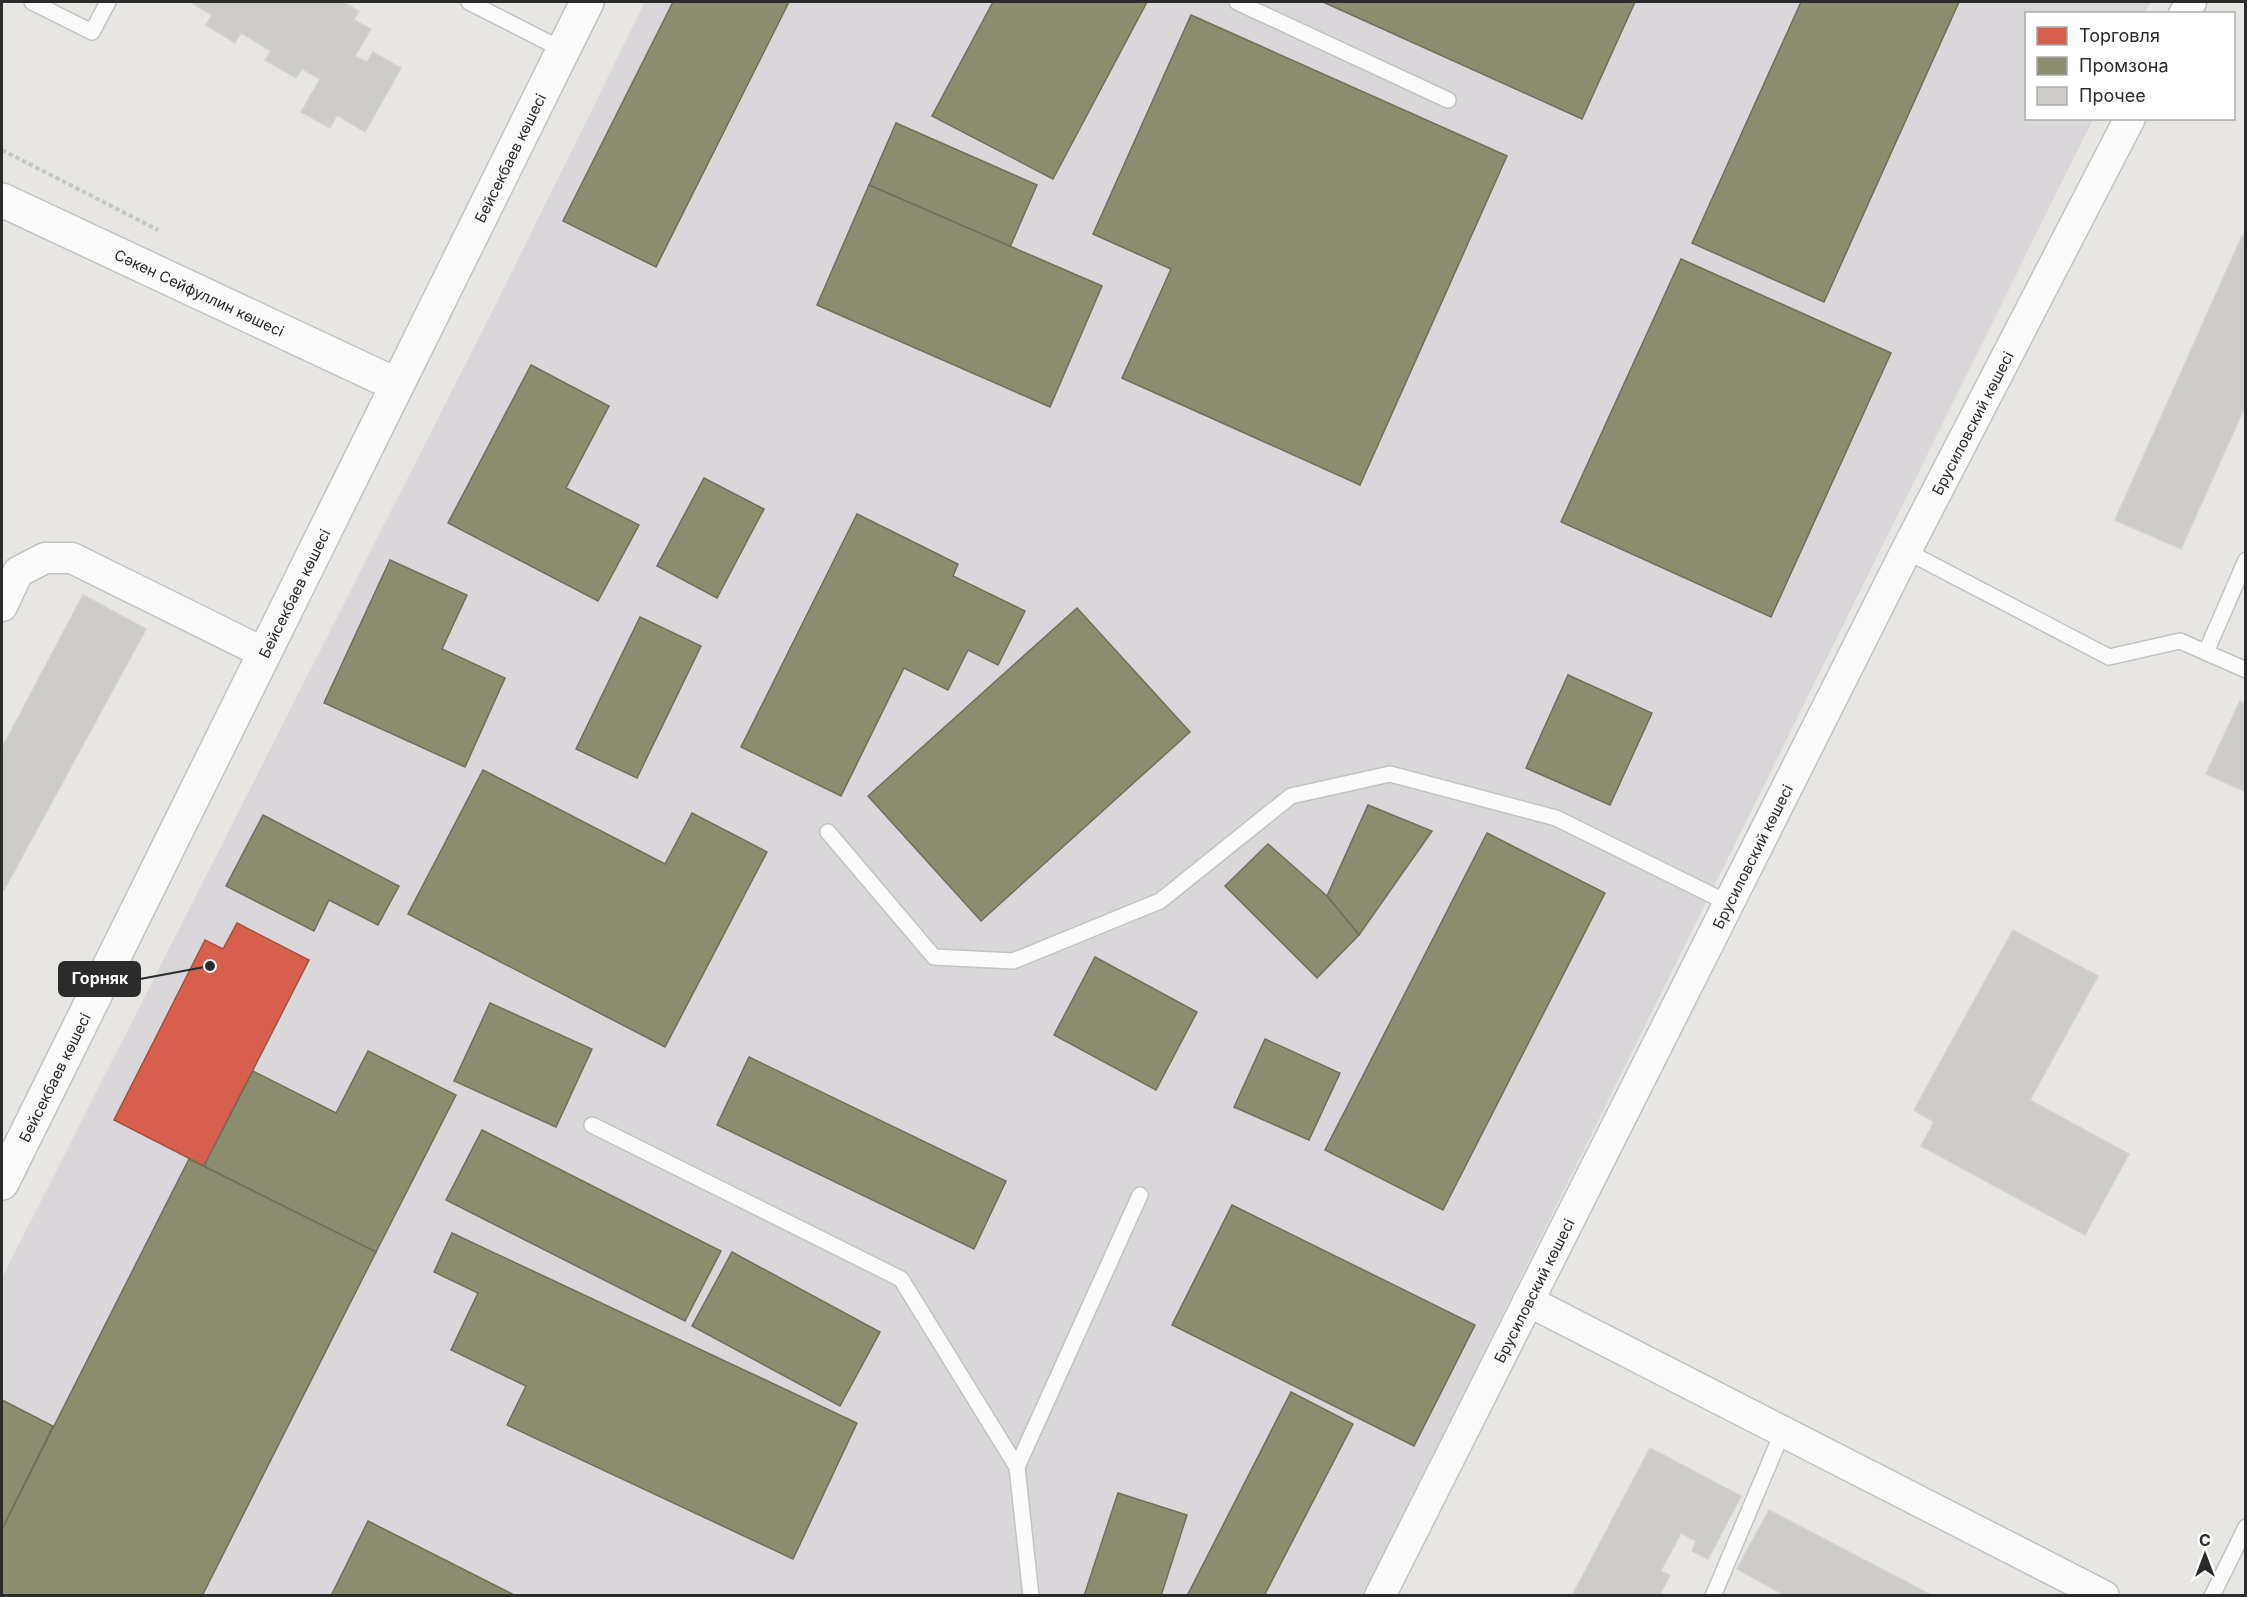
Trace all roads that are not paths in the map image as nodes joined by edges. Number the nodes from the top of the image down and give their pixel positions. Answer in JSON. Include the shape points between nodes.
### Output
{"nodes":[{"id":1,"x":32,"y":2,"type":"edge"},
{"id":2,"x":108,"y":2,"type":"edge"},
{"id":3,"x":469,"y":2,"type":"edge"},
{"id":4,"x":587,"y":2,"type":"edge"},
{"id":5,"x":1237,"y":2,"type":"edge"},
{"id":6,"x":563,"y":50,"type":"junction"},
{"id":7,"x":1448,"y":100,"type":"dead end"},
{"id":8,"x":2129,"y":120,"type":"edge"},
{"id":9,"x":2,"y":200,"type":"edge"},
{"id":10,"x":397,"y":384,"type":"junction"},
{"id":11,"x":1906,"y":550,"type":"junction"},
{"id":12,"x":2246,"y":560,"type":"edge"},
{"id":13,"x":2,"y":606,"type":"edge"},
{"id":14,"x":2206,"y":652,"type":"junction"},
{"id":15,"x":264,"y":653,"type":"junction"},
{"id":16,"x":2246,"y":670,"type":"edge"},
{"id":17,"x":828,"y":832,"type":"dead end"},
{"id":18,"x":1728,"y":903,"type":"junction"},
{"id":19,"x":592,"y":1125,"type":"dead end"},
{"id":20,"x":2,"y":1183,"type":"edge"},
{"id":21,"x":1140,"y":1195,"type":"dead end"},
{"id":22,"x":1528,"y":1301,"type":"junction"},
{"id":23,"x":1783,"y":1431,"type":"junction"},
{"id":24,"x":1017,"y":1467,"type":"junction"},
{"id":25,"x":2246,"y":1527,"type":"edge"},
{"id":26,"x":1031,"y":1596,"type":"edge"},
{"id":27,"x":1380,"y":1596,"type":"edge"},
{"id":28,"x":1713,"y":1596,"type":"edge"},
{"id":29,"x":2104,"y":1596,"type":"edge"},
{"id":30,"x":2212,"y":1596,"type":"edge"}],
"edges":[{"from":1,"to":2,"type":"lane","via":[[92,32]]},
{"from":3,"to":6,"type":"lane"},
{"from":4,"to":6,"type":"street","name":"Бейсекбаев көшесі"},
{"from":5,"to":7,"type":"lane"},
{"from":6,"to":10,"type":"street","name":"Бейсекбаев көшесі"},
{"from":8,"to":11,"type":"street","name":"Брусиловский көшесі"},
{"from":9,"to":10,"type":"street","name":"Сәкен Сейфуллин көшесі"},
{"from":10,"to":15,"type":"street","name":"Бейсекбаев көшесі"},
{"from":11,"to":14,"type":"lane","via":[[2109,657],[2180,641]]},
{"from":11,"to":18,"type":"street","name":"Брусиловский көшесі"},
{"from":12,"to":14,"type":"lane"},
{"from":13,"to":15,"type":"street","via":[[18,572],[45,558],[72,558]]},
{"from":14,"to":16,"type":"lane"},
{"from":15,"to":20,"type":"street","name":"Бейсекбаев көшесі"},
{"from":17,"to":18,"type":"lane","via":[[934,957],[1013,961],[1160,901],[1291,796],[1390,774],[1556,818]]},
{"from":18,"to":22,"type":"street","name":"Брусиловский көшесі"},
{"from":19,"to":24,"type":"lane","via":[[901,1280]]},
{"from":21,"to":24,"type":"lane"},
{"from":22,"to":23,"type":"street"},
{"from":22,"to":27,"type":"street","name":"Брусиловский көшесі"},
{"from":23,"to":28,"type":"lane"},
{"from":23,"to":29,"type":"street"},
{"from":24,"to":26,"type":"lane"},
{"from":25,"to":30,"type":"lane"}]}
